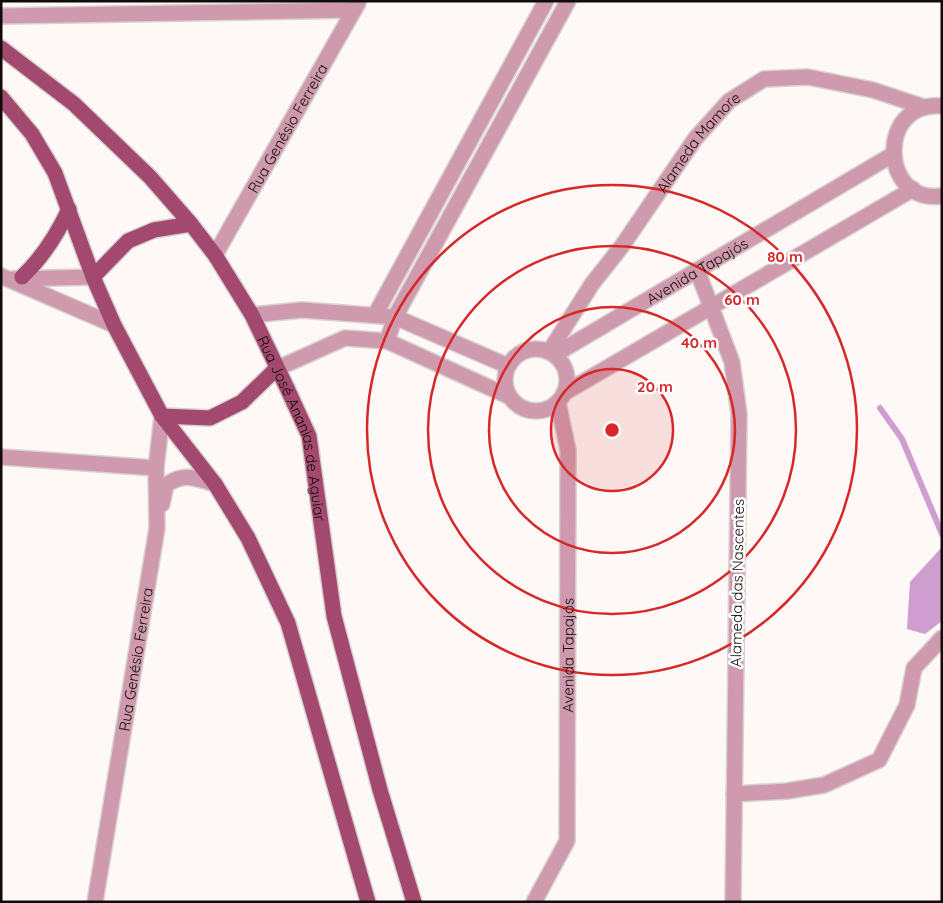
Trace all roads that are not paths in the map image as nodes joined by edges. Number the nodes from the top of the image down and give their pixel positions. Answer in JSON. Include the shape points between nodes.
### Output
{"nodes":[{"id":1,"x":546,"y":1,"type":"edge"},
{"id":2,"x":568,"y":1,"type":"edge"},
{"id":3,"x":357,"y":6,"type":"edge"},
{"id":4,"x":1,"y":16,"type":"edge"},
{"id":5,"x":1,"y":48,"type":"edge"},
{"id":6,"x":1,"y":97,"type":"edge"},
{"id":7,"x":942,"y":106,"type":"edge"},
{"id":8,"x":924,"y":107,"type":"junction"},
{"id":9,"x":892,"y":155,"type":"junction"},
{"id":10,"x":912,"y":189,"type":"junction"},
{"id":11,"x":942,"y":196,"type":"edge"},
{"id":12,"x":69,"y":209,"type":"junction"},
{"id":13,"x":191,"y":224,"type":"junction"},
{"id":14,"x":215,"y":255,"type":"junction"},
{"id":15,"x":697,"y":270,"type":"junction"},
{"id":16,"x":93,"y":277,"type":"junction"},
{"id":17,"x":12,"y":278,"type":"edge"},
{"id":18,"x":711,"y":307,"type":"junction"},
{"id":19,"x":252,"y":315,"type":"junction"},
{"id":20,"x":375,"y":316,"type":"junction"},
{"id":21,"x":394,"y":317,"type":"junction"},
{"id":22,"x":114,"y":325,"type":"junction"},
{"id":23,"x":387,"y":341,"type":"junction"},
{"id":24,"x":552,"y":354,"type":"junction"},
{"id":25,"x":508,"y":366,"type":"junction"},
{"id":26,"x":276,"y":369,"type":"junction"},
{"id":27,"x":508,"y":396,"type":"junction"},
{"id":28,"x":561,"y":398,"type":"junction"},
{"id":29,"x":162,"y":416,"type":"junction"},
{"id":30,"x":1,"y":457,"type":"edge"},
{"id":31,"x":156,"y":468,"type":"junction"},
{"id":32,"x":215,"y":484,"type":"junction"},
{"id":33,"x":157,"y":528,"type":"junction"},
{"id":34,"x":942,"y":638,"type":"edge"},
{"id":35,"x":734,"y":794,"type":"junction"},
{"id":36,"x":96,"y":902,"type":"edge"},
{"id":37,"x":368,"y":902,"type":"edge"},
{"id":38,"x":414,"y":902,"type":"edge"},
{"id":39,"x":534,"y":902,"type":"edge"},
{"id":40,"x":733,"y":902,"type":"edge"}],
"edges":[{"from":1,"to":20,"type":"street"},
{"from":2,"to":21,"type":"street"},
{"from":3,"to":4,"type":"street"},
{"from":3,"to":14,"type":"street","name":"Rua Genésio Ferreira"},
{"from":5,"to":13,"type":"main road","name":"Rua José Ananias de Aguiar","via":[[74,104],[150,177]]},
{"from":6,"to":12,"type":"main road","via":[[32,134],[55,173]]},
{"from":7,"to":8,"type":"street"},
{"from":8,"to":9,"type":"street","via":[[899,127]]},
{"from":8,"to":24,"type":"street","name":"Alameda Mamore","via":[[873,90],[808,77],[764,79],[736,97],[695,139],[592,284]]},
{"from":9,"to":10,"type":"street","via":[[902,180]]},
{"from":9,"to":15,"type":"street","name":"Avenida Tapajós"},
{"from":10,"to":11,"type":"street"},
{"from":10,"to":18,"type":"street"},
{"from":12,"to":16,"type":"main road"},
{"from":12,"to":17,"type":"main road","via":[[40,260]]},
{"from":13,"to":14,"type":"main road","name":"Rua José Ananias de Aguiar"},
{"from":13,"to":16,"type":"main road","via":[[154,230],[128,240]]},
{"from":14,"to":19,"type":"main road","name":"Rua José Ananias de Aguiar"},
{"from":15,"to":18,"type":"street","name":"Alameda das Nascentes"},
{"from":15,"to":24,"type":"street","name":"Avenida Tapajós"},
{"from":16,"to":17,"type":"street"},
{"from":16,"to":22,"type":"main road"},
{"from":17,"to":22,"type":"street"},
{"from":18,"to":28,"type":"street"},
{"from":18,"to":35,"type":"street","name":"Alameda das Nascentes","via":[[732,362],[739,414]]},
{"from":19,"to":20,"type":"street","via":[[302,310]]},
{"from":19,"to":26,"type":"main road","name":"Rua José Ananias de Aguiar"},
{"from":20,"to":21,"type":"street"},
{"from":21,"to":23,"type":"street"},
{"from":21,"to":25,"type":"street"},
{"from":22,"to":29,"type":"main road"},
{"from":23,"to":26,"type":"street","via":[[345,338]]},
{"from":23,"to":27,"type":"street"},
{"from":24,"to":25,"type":"street","via":[[538,349],[526,351]]},
{"from":24,"to":28,"type":"street","via":[[566,372],[567,383]]},
{"from":25,"to":27,"type":"street","via":[[505,376]]},
{"from":26,"to":29,"type":"main road","via":[[242,402],[210,418]]},
{"from":26,"to":38,"type":"main road","name":"Rua José Ananias de Aguiar","via":[[309,436],[334,616],[380,790]]},
{"from":27,"to":28,"type":"street","via":[[531,412],[550,408]]},
{"from":28,"to":39,"type":"street","name":"Avenida Tapajós","via":[[568,450],[567,840]]},
{"from":29,"to":31,"type":"street","name":"Rua Genésio Ferreira"},
{"from":29,"to":32,"type":"main road"},
{"from":30,"to":31,"type":"street"},
{"from":31,"to":33,"type":"street","name":"Rua Genésio Ferreira"},
{"from":32,"to":33,"type":"street","via":[[186,476],[166,485]]},
{"from":32,"to":37,"type":"main road","via":[[248,538],[288,623]]},
{"from":33,"to":36,"type":"street","name":"Rua Genésio Ferreira"},
{"from":34,"to":35,"type":"street","via":[[914,668],[907,705],[879,760],[824,785]]},
{"from":35,"to":40,"type":"street","name":"Alameda das Nascentes"}]}
